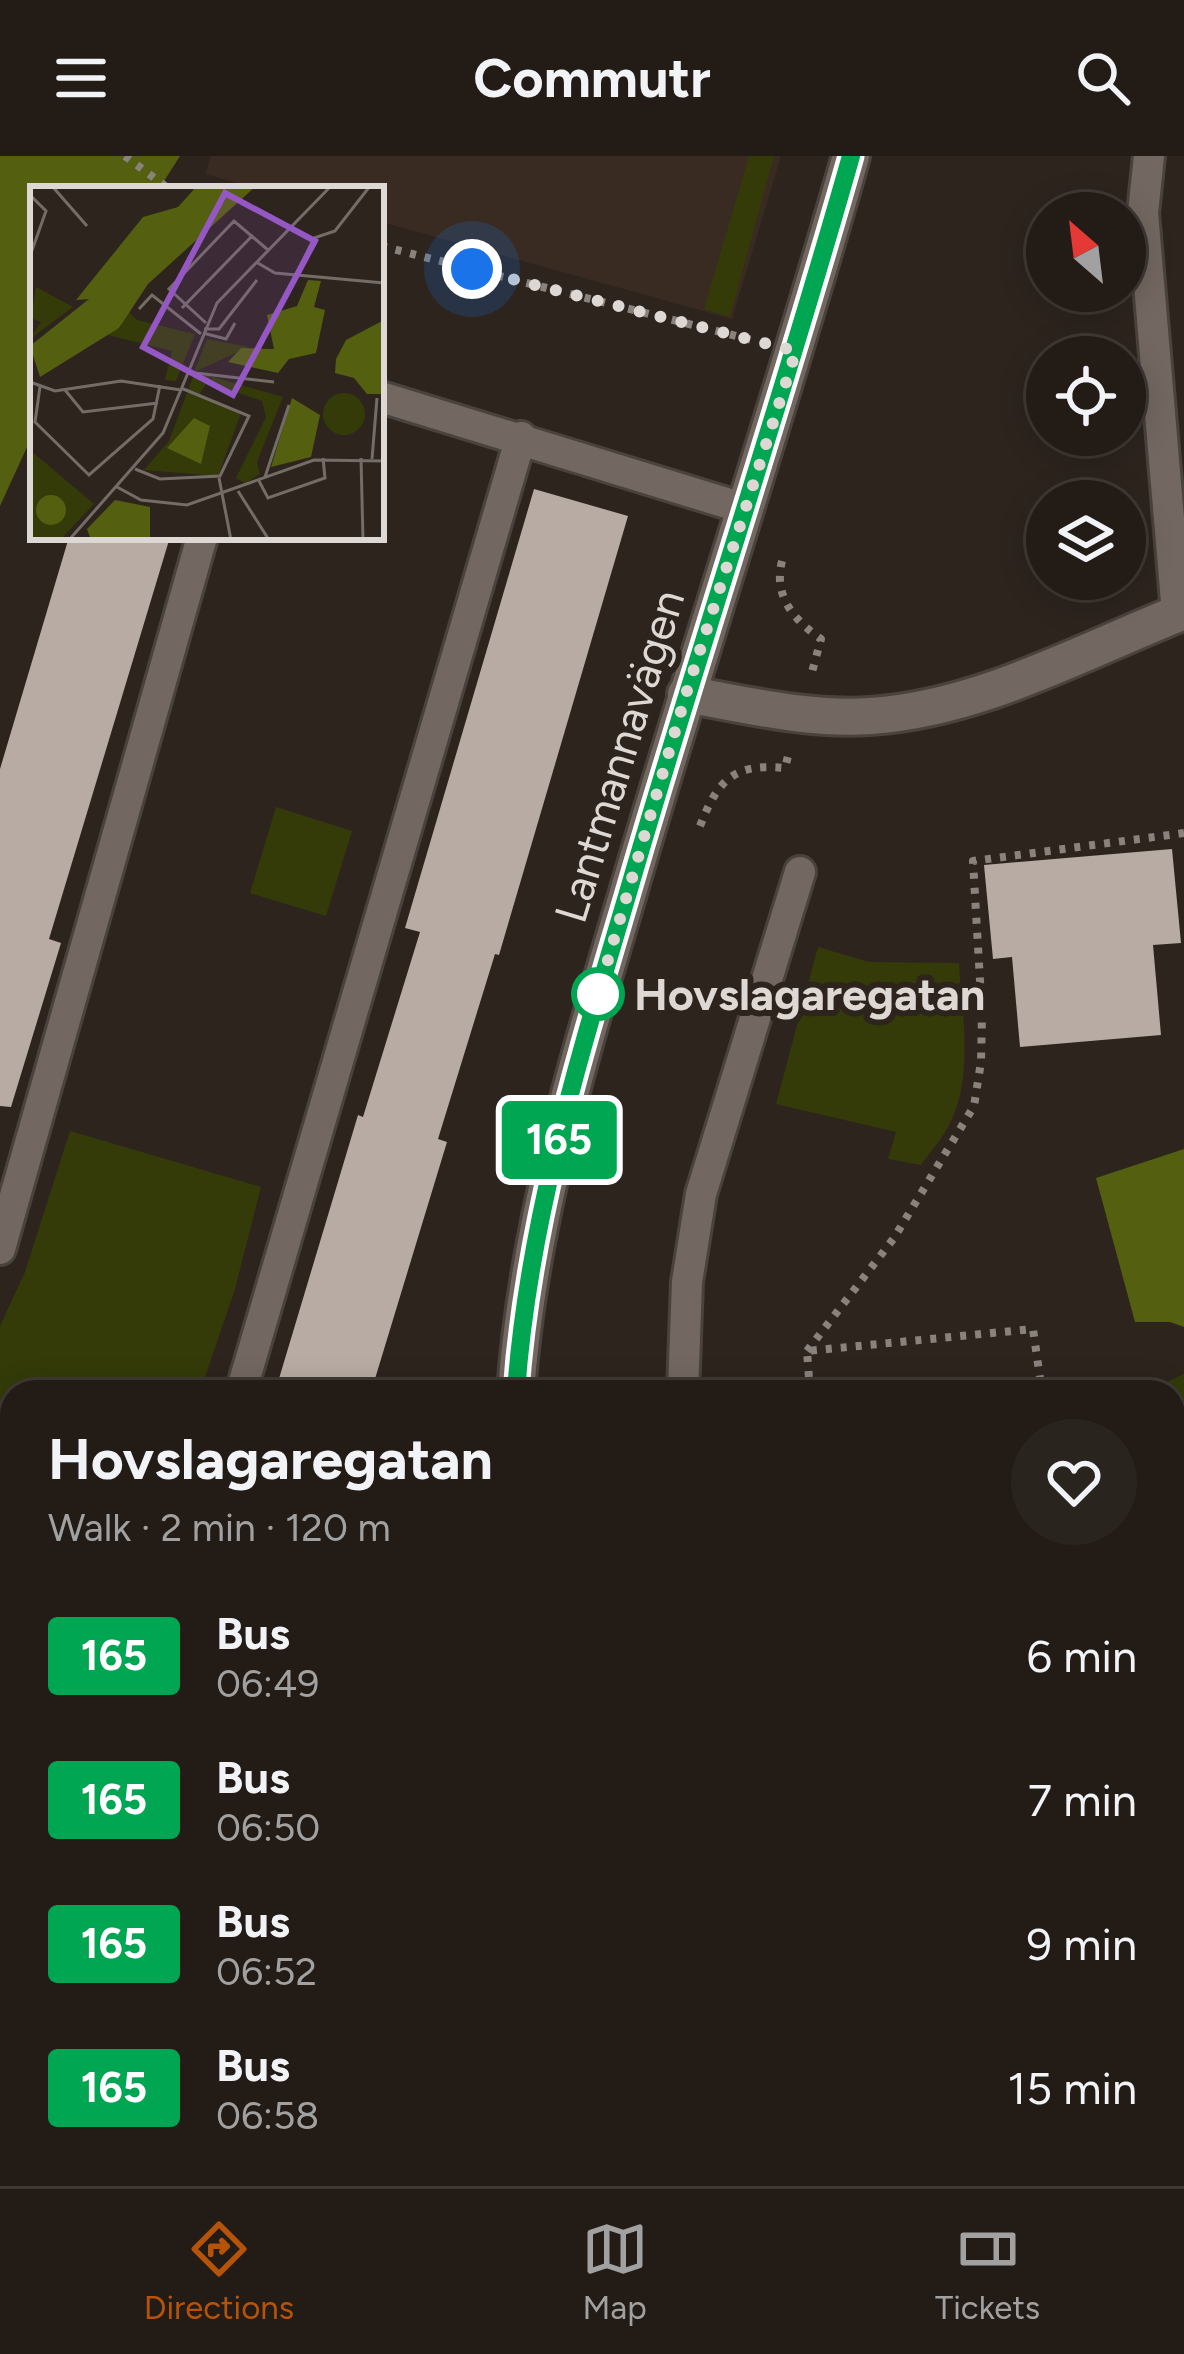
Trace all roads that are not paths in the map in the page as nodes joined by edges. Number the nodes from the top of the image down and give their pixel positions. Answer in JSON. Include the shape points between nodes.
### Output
{"nodes":[{"id":1,"x":851,"y":156,"type":"edge"},
{"id":2,"x":1149,"y":156,"type":"edge"},
{"id":3,"x":384,"y":398,"type":"edge"},
{"id":4,"x":521,"y":437,"type":"junction"},
{"id":5,"x":746,"y":509,"type":"junction"},
{"id":6,"x":201,"y":540,"type":"edge"},
{"id":7,"x":1180,"y":612,"type":"edge"},
{"id":8,"x":686,"y":694,"type":"junction"},
{"id":9,"x":800,"y":872,"type":"dead end"},
{"id":10,"x":0,"y":1249,"type":"edge"},
{"id":11,"x":245,"y":1380,"type":"edge"},
{"id":12,"x":517,"y":1380,"type":"edge"},
{"id":13,"x":683,"y":1380,"type":"edge"}],
"edges":[{"from":1,"to":5,"type":"street","name":"Lantmannavägen"},
{"from":2,"to":7,"type":"lane","via":[[1143,213]]},
{"from":3,"to":4,"type":"lane"},
{"from":4,"to":5,"type":"lane"},
{"from":4,"to":11,"type":"lane"},
{"from":5,"to":8,"type":"street","name":"Lantmannavägen"},
{"from":6,"to":10,"type":"lane"},
{"from":7,"to":8,"type":"street","via":[[941,705],[801,715]]},
{"from":8,"to":12,"type":"street","name":"Lantmannavägen","via":[[574,1074]]},
{"from":9,"to":13,"type":"lane","via":[[701,1194]]}]}
